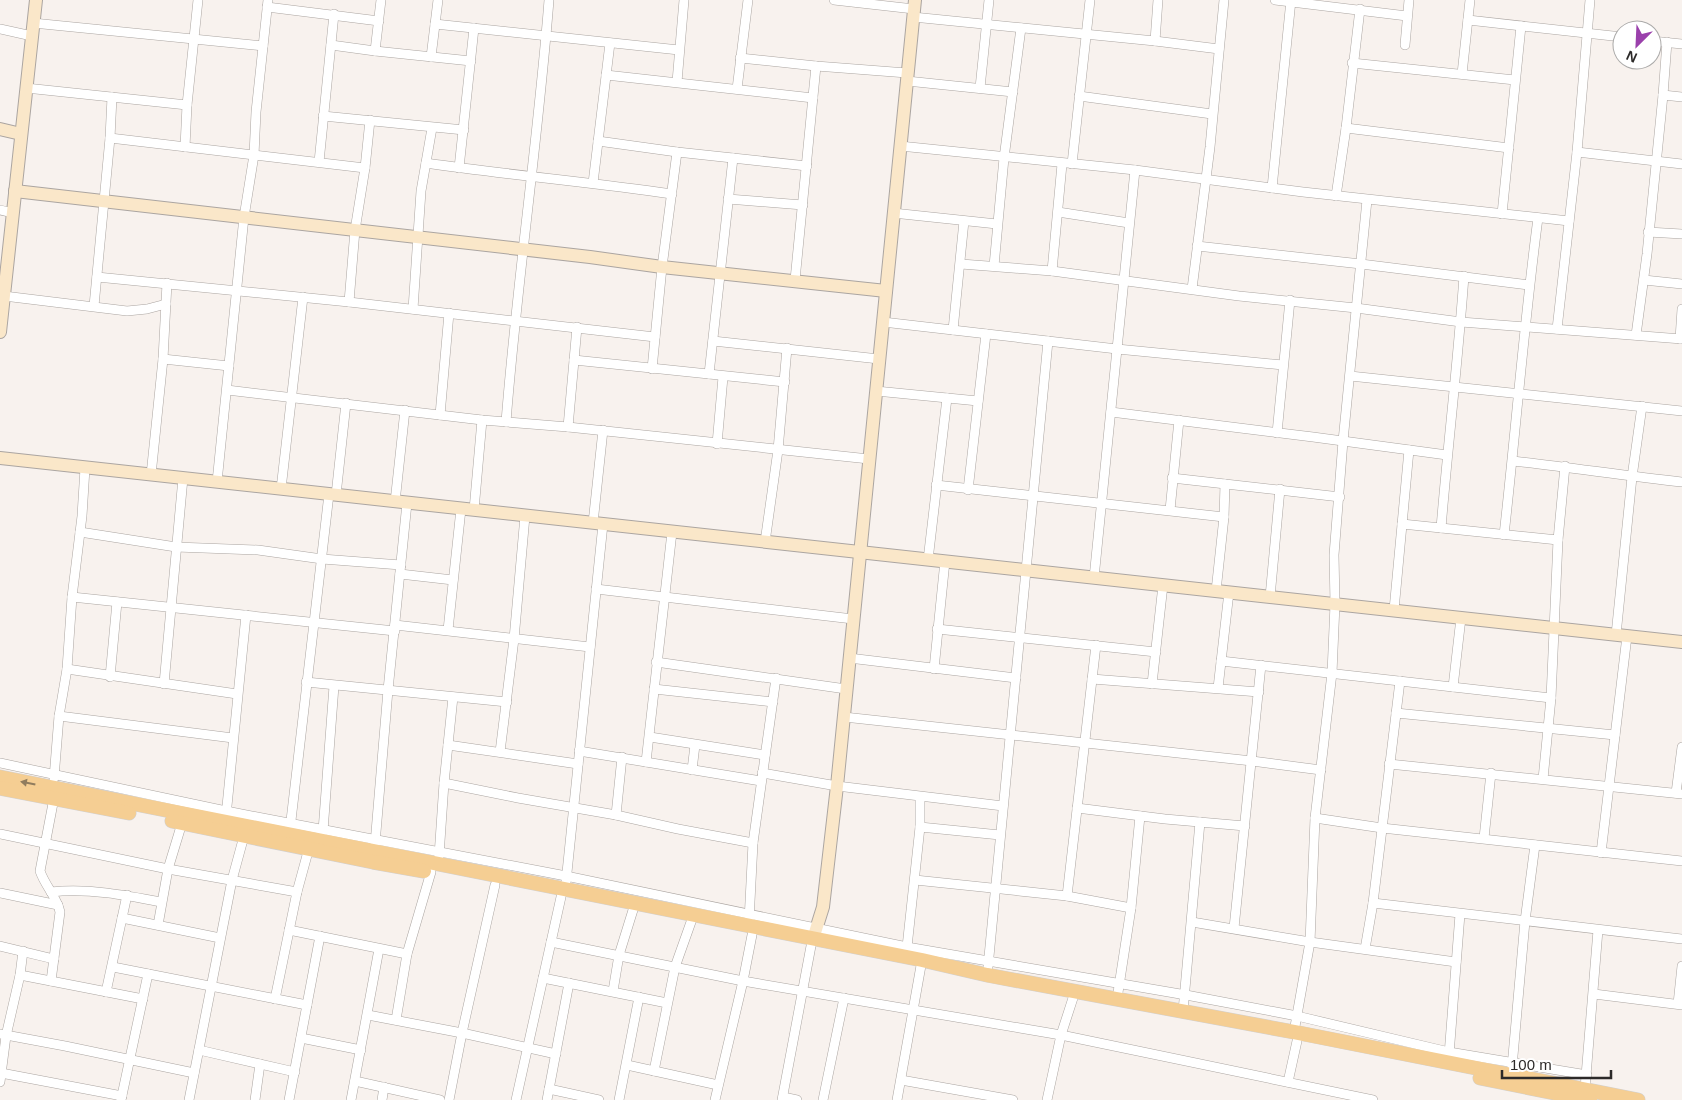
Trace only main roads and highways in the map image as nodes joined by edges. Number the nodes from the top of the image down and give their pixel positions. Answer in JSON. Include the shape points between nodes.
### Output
{"nodes":[{"id":1,"x":0,"y":777,"type":"edge"},
{"id":2,"x":54,"y":787,"type":"junction"},
{"id":3,"x":0,"y":788,"type":"edge"},
{"id":4,"x":436,"y":863,"type":"junction"},
{"id":5,"x":564,"y":888,"type":"junction"},
{"id":6,"x":750,"y":925,"type":"junction"},
{"id":7,"x":922,"y":964,"type":"junction"},
{"id":8,"x":1296,"y":1037,"type":"junction"},
{"id":9,"x":1587,"y":1088,"type":"edge"},
{"id":10,"x":1635,"y":1100,"type":"edge"}],
"edges":[{"from":2,"to":1,"type":"main road","one_way":true},
{"from":2,"to":3,"type":"main road"},
{"from":2,"to":4,"type":"main road","via":[[375,845]]},
{"from":2,"to":4,"type":"main road","via":[[182,823],[373,862]]},
{"from":4,"to":5,"type":"main road"},
{"from":4,"to":5,"type":"main road","via":[[495,885]]},
{"from":5,"to":6,"type":"main road"},
{"from":5,"to":6,"type":"main road","via":[[633,910],[691,922]]},
{"from":6,"to":7,"type":"main road"},
{"from":7,"to":8,"type":"main road","via":[[1073,998]]},
{"from":7,"to":8,"type":"main road","via":[[988,968]]},
{"from":8,"to":9,"type":"main road"},
{"from":8,"to":9,"type":"main road","via":[[1449,1057]]},
{"from":9,"to":10,"type":"main road"}]}
